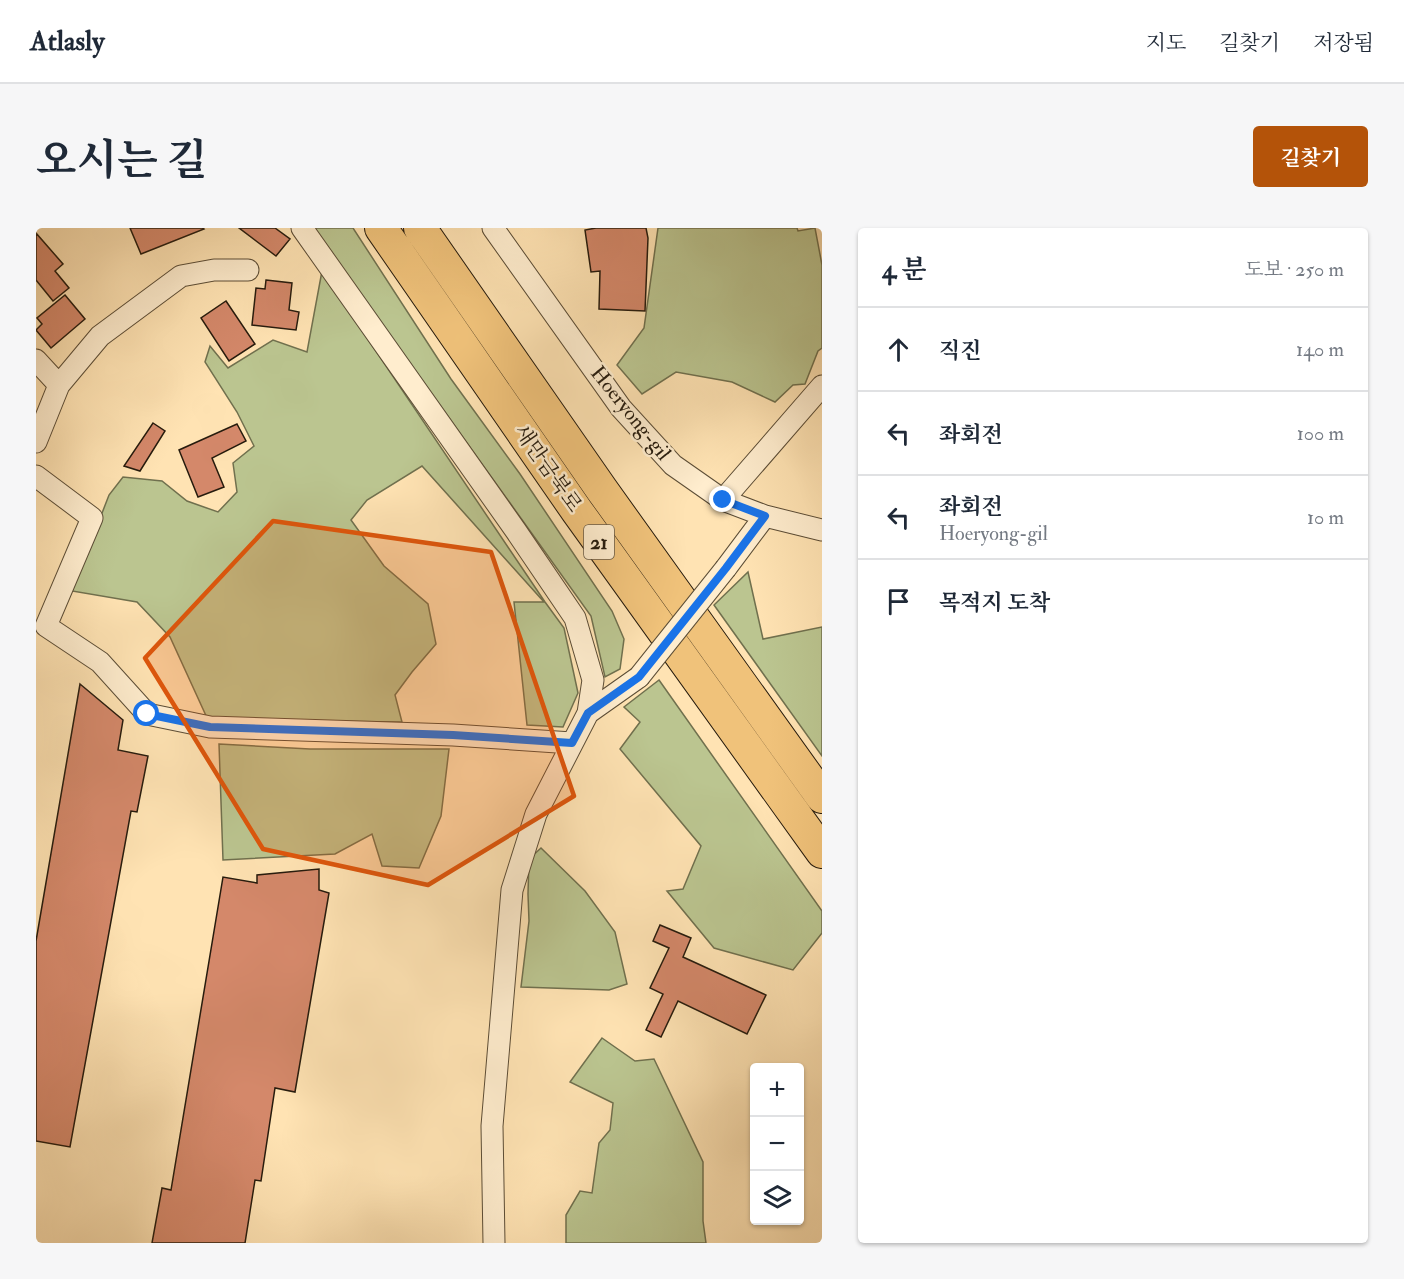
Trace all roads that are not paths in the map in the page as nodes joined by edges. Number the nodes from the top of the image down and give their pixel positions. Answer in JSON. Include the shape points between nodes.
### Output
{"nodes":[{"id":1,"x":302,"y":228,"type":"edge"},
{"id":2,"x":381,"y":228,"type":"edge"},
{"id":3,"x":420,"y":228,"type":"edge"},
{"id":4,"x":493,"y":228,"type":"edge"},
{"id":5,"x":248,"y":270,"type":"dead end"},
{"id":6,"x":36,"y":360,"type":"edge"},
{"id":7,"x":59,"y":386,"type":"junction"},
{"id":8,"x":822,"y":386,"type":"edge"},
{"id":9,"x":36,"y":442,"type":"edge"},
{"id":10,"x":36,"y":476,"type":"edge"},
{"id":11,"x":723,"y":500,"type":"junction"},
{"id":12,"x":765,"y":516,"type":"junction"},
{"id":13,"x":822,"y":530,"type":"edge"},
{"id":14,"x":41,"y":629,"type":"edge"},
{"id":15,"x":588,"y":713,"type":"junction"},
{"id":16,"x":572,"y":743,"type":"junction"},
{"id":17,"x":822,"y":797,"type":"edge"},
{"id":18,"x":822,"y":852,"type":"edge"},
{"id":19,"x":494,"y":1243,"type":"edge"}],
"edges":[{"from":1,"to":15,"type":"street","via":[[575,618],[593,680]]},
{"from":2,"to":18,"type":"highway","name":"새만금북로","number":"21","via":[[577,511]]},
{"from":3,"to":17,"type":"highway","name":"새만금북로","number":"21"},
{"from":4,"to":11,"type":"street","name":"Hoeryong-gil","via":[[621,408],[673,465]]},
{"from":5,"to":7,"type":"street","via":[[214,270],[181,276],[100,336]]},
{"from":6,"to":7,"type":"street"},
{"from":7,"to":9,"type":"street"},
{"from":8,"to":11,"type":"street"},
{"from":10,"to":14,"type":"street","via":[[92,518]]},
{"from":11,"to":12,"type":"street","name":"Hoeryong-gil"},
{"from":12,"to":13,"type":"street","name":"Hoeryong-gil"},
{"from":12,"to":15,"type":"street","bridge":true,"via":[[639,677]]},
{"from":14,"to":16,"type":"street","via":[[100,662],[147,714],[210,727]]},
{"from":15,"to":16,"type":"street"},
{"from":16,"to":19,"type":"street","via":[[536,814],[512,890],[492,1126]]}]}
